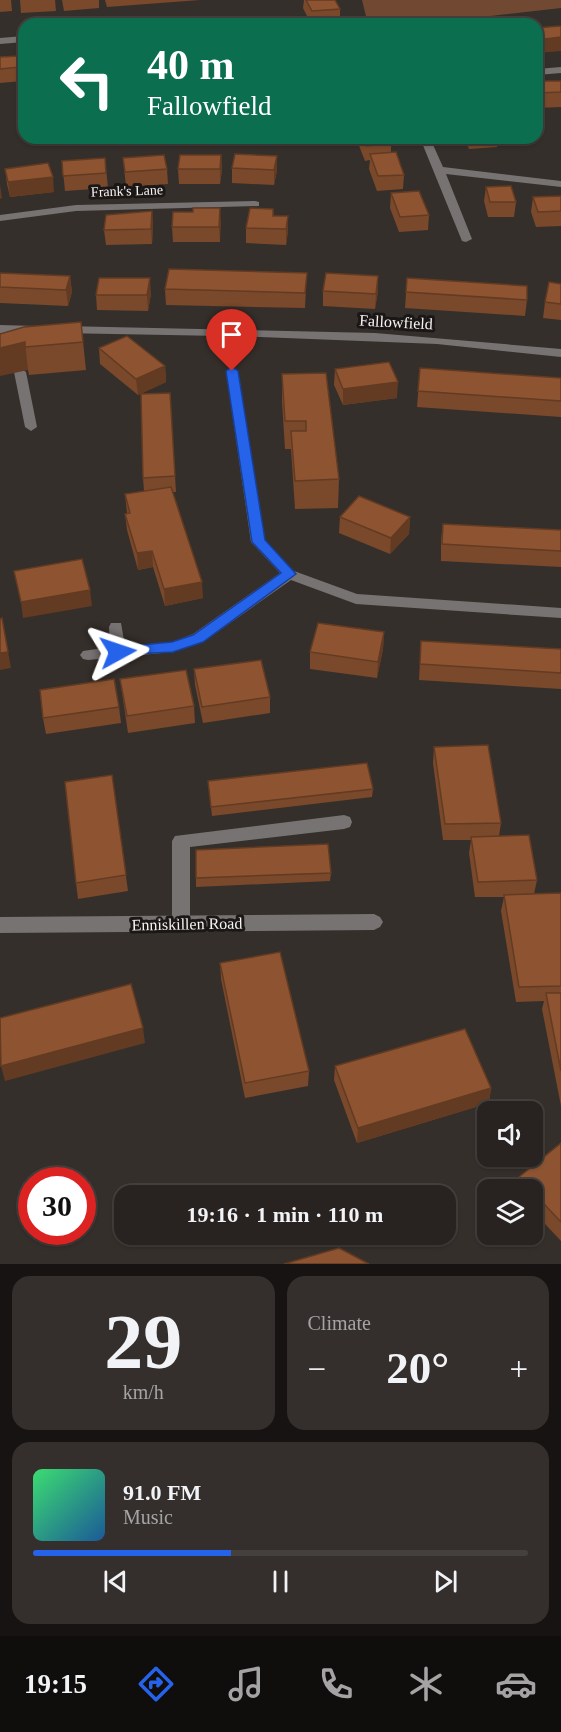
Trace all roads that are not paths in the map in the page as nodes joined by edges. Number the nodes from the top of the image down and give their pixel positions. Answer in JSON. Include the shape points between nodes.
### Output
{"nodes":[{"id":1,"x":18,"y":39,"type":"edge"},
{"id":2,"x":0,"y":40,"type":"edge"},
{"id":3,"x":561,"y":70,"type":"edge"},
{"id":4,"x":543,"y":72,"type":"edge"},
{"id":5,"x":428,"y":144,"type":"edge"},
{"id":6,"x":441,"y":170,"type":"junction"},
{"id":7,"x":561,"y":184,"type":"edge"},
{"id":8,"x":255,"y":204,"type":"dead end"},
{"id":9,"x":0,"y":218,"type":"edge"},
{"id":10,"x":466,"y":239,"type":"dead end"},
{"id":11,"x":228,"y":332,"type":"junction"},
{"id":12,"x":9,"y":333,"type":"edge"},
{"id":13,"x":230,"y":350,"type":"dead end"},
{"id":14,"x":561,"y":353,"type":"edge"},
{"id":15,"x":232,"y":371,"type":"dead end"},
{"id":16,"x":20,"y":372,"type":"edge"},
{"id":17,"x":31,"y":427,"type":"dead end"},
{"id":18,"x":289,"y":574,"type":"junction"},
{"id":19,"x":561,"y":613,"type":"edge"},
{"id":20,"x":116,"y":627,"type":"dead end"},
{"id":21,"x":118,"y":652,"type":"junction"},
{"id":22,"x":88,"y":655,"type":"dead end"},
{"id":23,"x":344,"y":822,"type":"dead end"},
{"id":24,"x":374,"y":922,"type":"dead end"},
{"id":25,"x":181,"y":924,"type":"junction"},
{"id":26,"x":0,"y":925,"type":"edge"}],
"edges":[{"from":1,"to":2,"type":"street"},
{"from":3,"to":4,"type":"street"},
{"from":5,"to":6,"type":"street"},
{"from":6,"to":7,"type":"street"},
{"from":6,"to":10,"type":"street"},
{"from":8,"to":9,"type":"street","name":"Frank's Lane","via":[[87,207]]},
{"from":11,"to":12,"type":"street","name":"Fallowfield"},
{"from":11,"to":13,"type":"street"},
{"from":11,"to":14,"type":"street","name":"Fallowfield","via":[[493,344]]},
{"from":15,"to":18,"type":"street","via":[[258,542]]},
{"from":16,"to":17,"type":"street"},
{"from":18,"to":19,"type":"street","via":[[356,599]]},
{"from":18,"to":21,"type":"street","via":[[198,638],[173,647]]},
{"from":20,"to":21,"type":"street"},
{"from":21,"to":22,"type":"street"},
{"from":23,"to":25,"type":"street","via":[[181,841]]},
{"from":24,"to":25,"type":"street","name":"Enniskillen Road"},
{"from":25,"to":26,"type":"street","name":"Enniskillen Road"}]}
